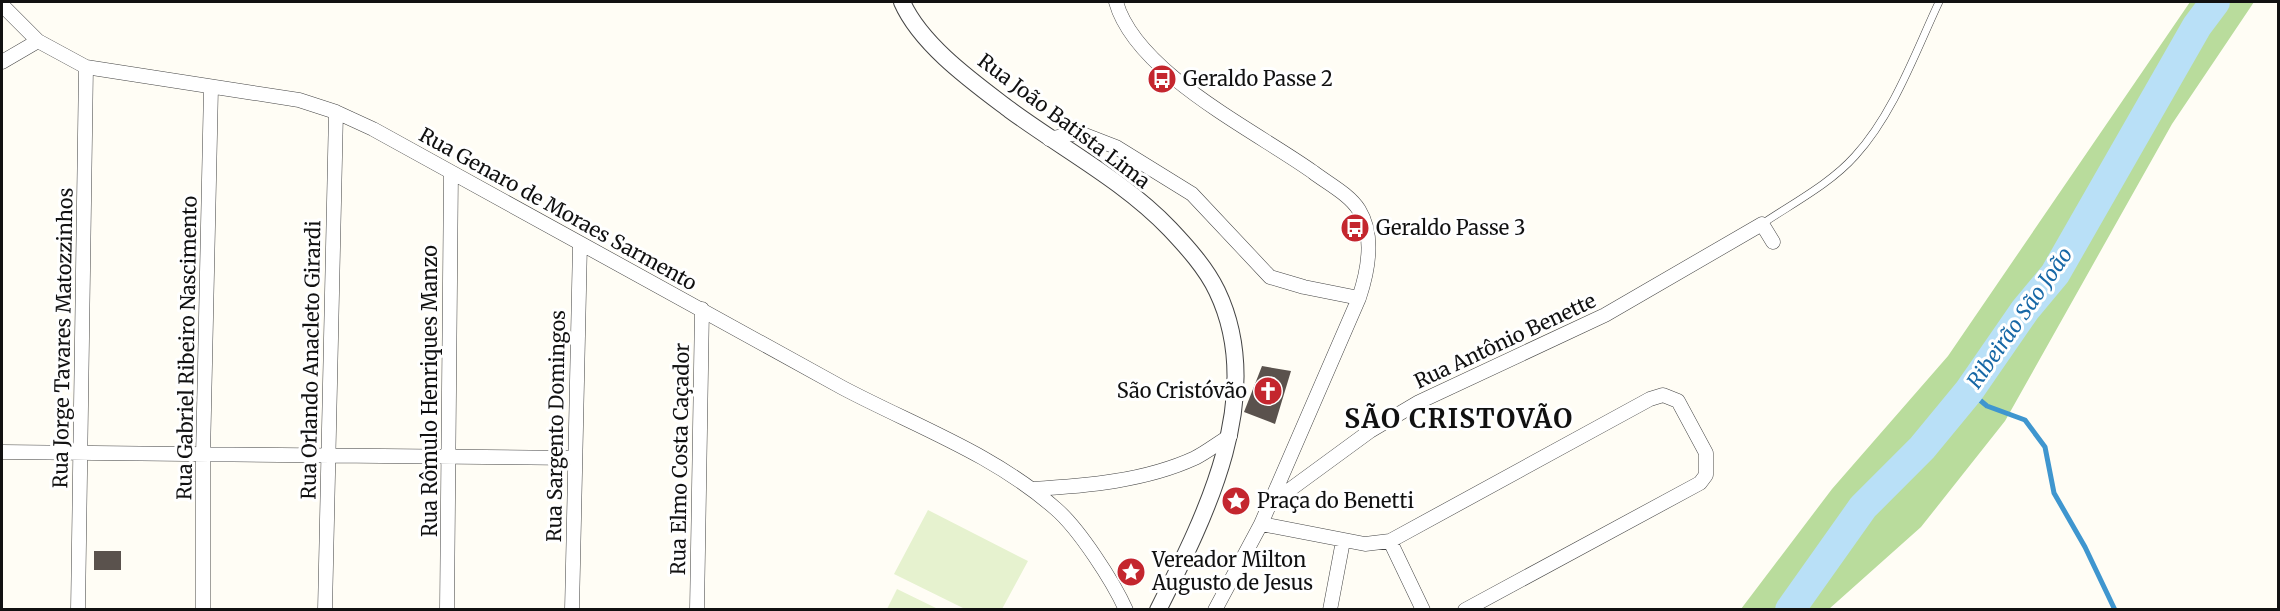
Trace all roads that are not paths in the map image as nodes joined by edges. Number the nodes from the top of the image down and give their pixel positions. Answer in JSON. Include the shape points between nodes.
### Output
{"nodes":[{"id":1,"x":902,"y":2,"type":"edge"},
{"id":2,"x":1116,"y":2,"type":"edge"},
{"id":3,"x":1940,"y":2,"type":"edge"},
{"id":4,"x":2,"y":5,"type":"edge"},
{"id":5,"x":38,"y":41,"type":"junction"},
{"id":6,"x":2,"y":62,"type":"edge"},
{"id":7,"x":86,"y":67,"type":"junction"},
{"id":8,"x":211,"y":88,"type":"junction"},
{"id":9,"x":336,"y":112,"type":"junction"},
{"id":10,"x":1050,"y":139,"type":"junction"},
{"id":11,"x":451,"y":172,"type":"junction"},
{"id":12,"x":1762,"y":224,"type":"junction"},
{"id":13,"x":1773,"y":243,"type":"dead end"},
{"id":14,"x":580,"y":244,"type":"junction"},
{"id":15,"x":1359,"y":298,"type":"junction"},
{"id":16,"x":702,"y":309,"type":"junction"},
{"id":17,"x":1230,"y":436,"type":"junction"},
{"id":18,"x":2,"y":452,"type":"edge"},
{"id":19,"x":82,"y":453,"type":"junction"},
{"id":20,"x":203,"y":456,"type":"junction"},
{"id":21,"x":327,"y":456,"type":"junction"},
{"id":22,"x":450,"y":457,"type":"junction"},
{"id":23,"x":574,"y":458,"type":"junction"},
{"id":24,"x":1032,"y":489,"type":"junction"},
{"id":25,"x":1271,"y":503,"type":"junction"},
{"id":26,"x":1261,"y":524,"type":"junction"},
{"id":27,"x":1343,"y":541,"type":"junction"},
{"id":28,"x":1390,"y":541,"type":"junction"},
{"id":29,"x":78,"y":609,"type":"edge"},
{"id":30,"x":203,"y":609,"type":"edge"},
{"id":31,"x":325,"y":609,"type":"edge"},
{"id":32,"x":447,"y":609,"type":"edge"},
{"id":33,"x":572,"y":609,"type":"edge"},
{"id":34,"x":697,"y":609,"type":"edge"},
{"id":35,"x":1126,"y":609,"type":"edge"},
{"id":36,"x":1158,"y":609,"type":"edge"},
{"id":37,"x":1215,"y":609,"type":"edge"},
{"id":38,"x":1330,"y":609,"type":"edge"},
{"id":39,"x":1423,"y":609,"type":"edge"},
{"id":40,"x":1465,"y":609,"type":"edge"}],
"edges":[{"from":1,"to":10,"type":"street","name":"Rua João Batista Lima","via":[[932,43],[968,78]]},
{"from":2,"to":15,"type":"street","via":[[1140,46],[1181,84],[1288,154],[1358,208],[1366,226],[1368,246],[1366,278]]},
{"from":3,"to":12,"type":"lane","via":[[1878,125],[1855,156],[1820,186]]},
{"from":4,"to":5,"type":"street","name":"Rua Genaro de Moraes Sarmento"},
{"from":5,"to":6,"type":"street"},
{"from":5,"to":7,"type":"street","name":"Rua Genaro de Moraes Sarmento"},
{"from":7,"to":8,"type":"street","name":"Rua Genaro de Moraes Sarmento"},
{"from":7,"to":19,"type":"street","name":"Rua Jorge Tavares Matozzinhos"},
{"from":8,"to":9,"type":"street","name":"Rua Genaro de Moraes Sarmento","via":[[299,100]]},
{"from":8,"to":20,"type":"street","name":"Rua Gabriel Ribeiro Nascimento"},
{"from":9,"to":11,"type":"street","name":"Rua Genaro de Moraes Sarmento"},
{"from":9,"to":21,"type":"street","name":"Rua Orlando Anacleto Girardi"},
{"from":10,"to":15,"type":"street","via":[[1085,135],[1116,147],[1192,194],[1270,277]]},
{"from":10,"to":17,"type":"street","name":"Rua João Batista Lima","via":[[1084,158],[1169,228],[1199,262],[1216,290],[1234,347],[1237,378]]},
{"from":11,"to":14,"type":"street","name":"Rua Genaro de Moraes Sarmento"},
{"from":11,"to":22,"type":"street","name":"Rua Rômulo Henriques Manzo"},
{"from":12,"to":13,"type":"street"},
{"from":12,"to":25,"type":"street","name":"Rua Antônio Benette","via":[[1605,315],[1419,402],[1370,431]]},
{"from":14,"to":16,"type":"street","name":"Rua Genaro de Moraes Sarmento"},
{"from":14,"to":23,"type":"street","name":"Rua Sargento Domingos"},
{"from":15,"to":25,"type":"street"},
{"from":16,"to":24,"type":"street","name":"Rua Genaro de Moraes Sarmento","via":[[846,389],[974,453]]},
{"from":16,"to":34,"type":"street","name":"Rua Elmo Costa Caçador"},
{"from":17,"to":24,"type":"street","via":[[1197,457],[1164,470],[1078,486]]},
{"from":17,"to":36,"type":"street","name":"Rua João Batista Lima","via":[[1217,477]]},
{"from":18,"to":19,"type":"street"},
{"from":19,"to":20,"type":"street"},
{"from":19,"to":29,"type":"street","name":"Rua Jorge Tavares Matozzinhos"},
{"from":20,"to":21,"type":"street"},
{"from":20,"to":30,"type":"street","name":"Rua Gabriel Ribeiro Nascimento"},
{"from":21,"to":22,"type":"street"},
{"from":21,"to":31,"type":"street","name":"Rua Orlando Anacleto Girardi"},
{"from":22,"to":23,"type":"street"},
{"from":22,"to":32,"type":"street","name":"Rua Rômulo Henriques Manzo"},
{"from":23,"to":33,"type":"street","name":"Rua Sargento Domingos"},
{"from":24,"to":35,"type":"street","name":"Rua Genaro de Moraes Sarmento","via":[[1058,510],[1077,533]]},
{"from":25,"to":26,"type":"street"},
{"from":26,"to":27,"type":"street"},
{"from":26,"to":37,"type":"street"},
{"from":27,"to":28,"type":"street"},
{"from":27,"to":38,"type":"street"},
{"from":28,"to":39,"type":"street"},
{"from":28,"to":40,"type":"street","via":[[1650,399],[1663,394],[1678,401],[1706,453],[1706,475],[1700,483]]}]}
